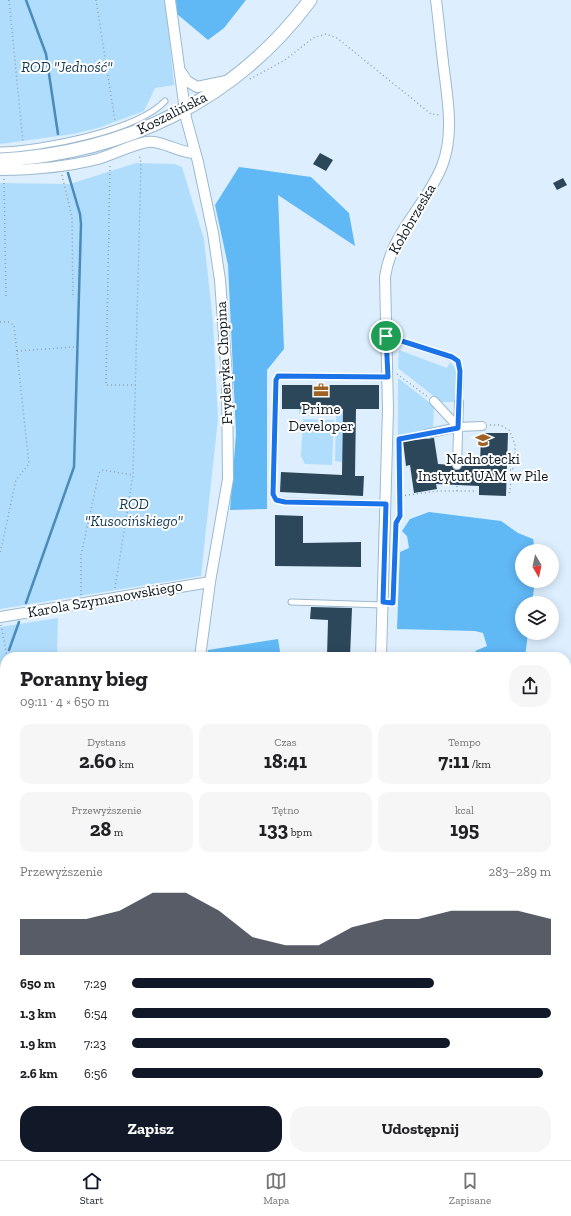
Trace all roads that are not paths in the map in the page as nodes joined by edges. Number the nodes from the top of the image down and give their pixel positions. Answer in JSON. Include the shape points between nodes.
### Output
{"nodes":[{"id":1,"x":170,"y":0,"type":"edge"},
{"id":2,"x":310,"y":0,"type":"edge"},
{"id":3,"x":436,"y":0,"type":"edge"},
{"id":4,"x":180,"y":71,"type":"junction"},
{"id":5,"x":231,"y":80,"type":"junction"},
{"id":6,"x":165,"y":101,"type":"dead end"},
{"id":7,"x":185,"y":110,"type":"junction"},
{"id":8,"x":0,"y":150,"type":"edge"},
{"id":9,"x":195,"y":153,"type":"junction"},
{"id":10,"x":0,"y":160,"type":"edge"},
{"id":11,"x":0,"y":170,"type":"edge"},
{"id":12,"x":386,"y":336,"type":"junction"},
{"id":13,"x":387,"y":372,"type":"junction"},
{"id":14,"x":434,"y":401,"type":"road end"},
{"id":15,"x":459,"y":402,"type":"joint"},
{"id":16,"x":482,"y":426,"type":"road end"},
{"id":17,"x":458,"y":428,"type":"junction"},
{"id":18,"x":426,"y":434,"type":"road end"},
{"id":19,"x":457,"y":465,"type":"dead end"},
{"id":20,"x":386,"y":504,"type":"junction"},
{"id":21,"x":210,"y":582,"type":"junction"},
{"id":22,"x":291,"y":602,"type":"dead end"},
{"id":23,"x":383,"y":604,"type":"junction"},
{"id":24,"x":0,"y":619,"type":"edge"},
{"id":25,"x":201,"y":652,"type":"edge"},
{"id":26,"x":381,"y":652,"type":"edge"}],
"edges":[{"from":1,"to":4,"type":"street","name":"Fryderyka Chopina"},
{"from":2,"to":5,"type":"street","name":"Koszalińska","via":[[274,42]]},
{"from":3,"to":12,"type":"street","name":"Kołobrzeska","via":[[448,113],[448,145],[441,168],[404,227],[390,256],[386,277]]},
{"from":4,"to":5,"type":"street","via":[[187,81],[197,87]]},
{"from":4,"to":7,"type":"street","name":"Fryderyka Chopina"},
{"from":5,"to":7,"type":"street","name":"Koszalińska"},
{"from":6,"to":8,"type":"lane","via":[[157,110],[144,116],[92,134],[39,146]]},
{"from":7,"to":9,"type":"street","name":"Fryderyka Chopina"},
{"from":7,"to":10,"type":"street","name":"Koszalińska","via":[[105,143],[41,156]]},
{"from":9,"to":11,"type":"street","via":[[186,153],[148,142],[85,162],[35,169]]},
{"from":9,"to":21,"type":"street","name":"Fryderyka Chopina","via":[[213,233],[220,280],[227,378],[228,479]]},
{"from":12,"to":13,"type":"street","name":"Kołobrzeska"},
{"from":12,"to":15,"type":"lane","via":[[456,360],[460,371]]},
{"from":13,"to":20,"type":"street","name":"Kołobrzeska"},
{"from":13,"to":20,"type":"lane","via":[[278,376],[273,494],[276,500],[285,502]]},
{"from":14,"to":17,"type":"street"},
{"from":15,"to":17,"type":"street"},
{"from":16,"to":17,"type":"street"},
{"from":17,"to":18,"type":"street"},
{"from":17,"to":19,"type":"street"},
{"from":20,"to":23,"type":"street","name":"Kołobrzeska"},
{"from":21,"to":24,"type":"street","name":"Karola Szymanowskiego"},
{"from":21,"to":25,"type":"street","name":"Fryderyka Chopina"},
{"from":22,"to":23,"type":"lane"},
{"from":23,"to":26,"type":"street","name":"Kołobrzeska"}]}
